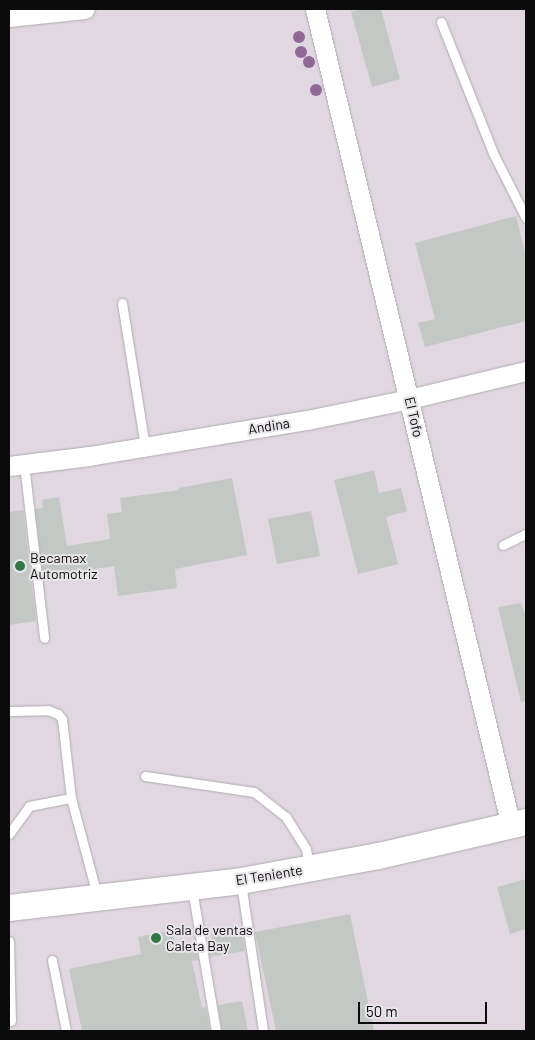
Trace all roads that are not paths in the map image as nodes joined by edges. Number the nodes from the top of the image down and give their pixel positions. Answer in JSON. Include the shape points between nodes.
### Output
{"nodes":[{"id":1,"x":85,"y":9,"type":"edge"},
{"id":2,"x":315,"y":9,"type":"edge"},
{"id":3,"x":9,"y":17,"type":"edge"},
{"id":4,"x":442,"y":22,"type":"dead end"},
{"id":5,"x":526,"y":218,"type":"edge"},
{"id":6,"x":122,"y":303,"type":"dead end"},
{"id":7,"x":526,"y":371,"type":"edge"},
{"id":8,"x":409,"y":399,"type":"junction"},
{"id":9,"x":145,"y":447,"type":"junction"},
{"id":10,"x":16,"y":465,"type":"edge"},
{"id":11,"x":526,"y":534,"type":"edge"},
{"id":12,"x":503,"y":545,"type":"dead end"},
{"id":13,"x":44,"y":638,"type":"dead end"},
{"id":14,"x":9,"y":711,"type":"edge"},
{"id":15,"x":145,"y":776,"type":"dead end"},
{"id":16,"x":71,"y":798,"type":"junction"},
{"id":17,"x":518,"y":824,"type":"edge"},
{"id":18,"x":9,"y":834,"type":"edge"},
{"id":19,"x":309,"y":869,"type":"junction"},
{"id":20,"x":241,"y":880,"type":"junction"},
{"id":21,"x":192,"y":887,"type":"junction"},
{"id":22,"x":97,"y":898,"type":"junction"},
{"id":23,"x":9,"y":908,"type":"edge"},
{"id":24,"x":9,"y":941,"type":"edge"},
{"id":25,"x":52,"y":960,"type":"dead end"},
{"id":26,"x":10,"y":1020,"type":"dead end"},
{"id":27,"x":66,"y":1031,"type":"edge"},
{"id":28,"x":216,"y":1031,"type":"edge"},
{"id":29,"x":263,"y":1031,"type":"edge"}],
"edges":[{"from":1,"to":3,"type":"street"},
{"from":2,"to":8,"type":"street","name":"El Tofo"},
{"from":4,"to":5,"type":"lane","via":[[493,154]]},
{"from":6,"to":9,"type":"lane"},
{"from":7,"to":8,"type":"street","name":"Andina"},
{"from":8,"to":9,"type":"street","name":"Andina"},
{"from":8,"to":17,"type":"street","name":"El Tofo"},
{"from":9,"to":10,"type":"street","name":"Andina"},
{"from":10,"to":13,"type":"lane"},
{"from":11,"to":12,"type":"lane"},
{"from":14,"to":16,"type":"lane","via":[[48,710],[62,719]]},
{"from":15,"to":19,"type":"lane","via":[[254,792],[286,817],[306,848]]},
{"from":16,"to":18,"type":"lane","via":[[29,806]]},
{"from":16,"to":22,"type":"lane"},
{"from":17,"to":19,"type":"main road","name":"El Teniente"},
{"from":19,"to":20,"type":"main road","name":"El Teniente"},
{"from":20,"to":21,"type":"main road","name":"El Teniente"},
{"from":20,"to":29,"type":"lane"},
{"from":21,"to":22,"type":"main road","name":"El Teniente"},
{"from":21,"to":28,"type":"lane"},
{"from":22,"to":23,"type":"main road","name":"El Teniente"},
{"from":24,"to":26,"type":"lane"},
{"from":25,"to":27,"type":"lane"}]}
